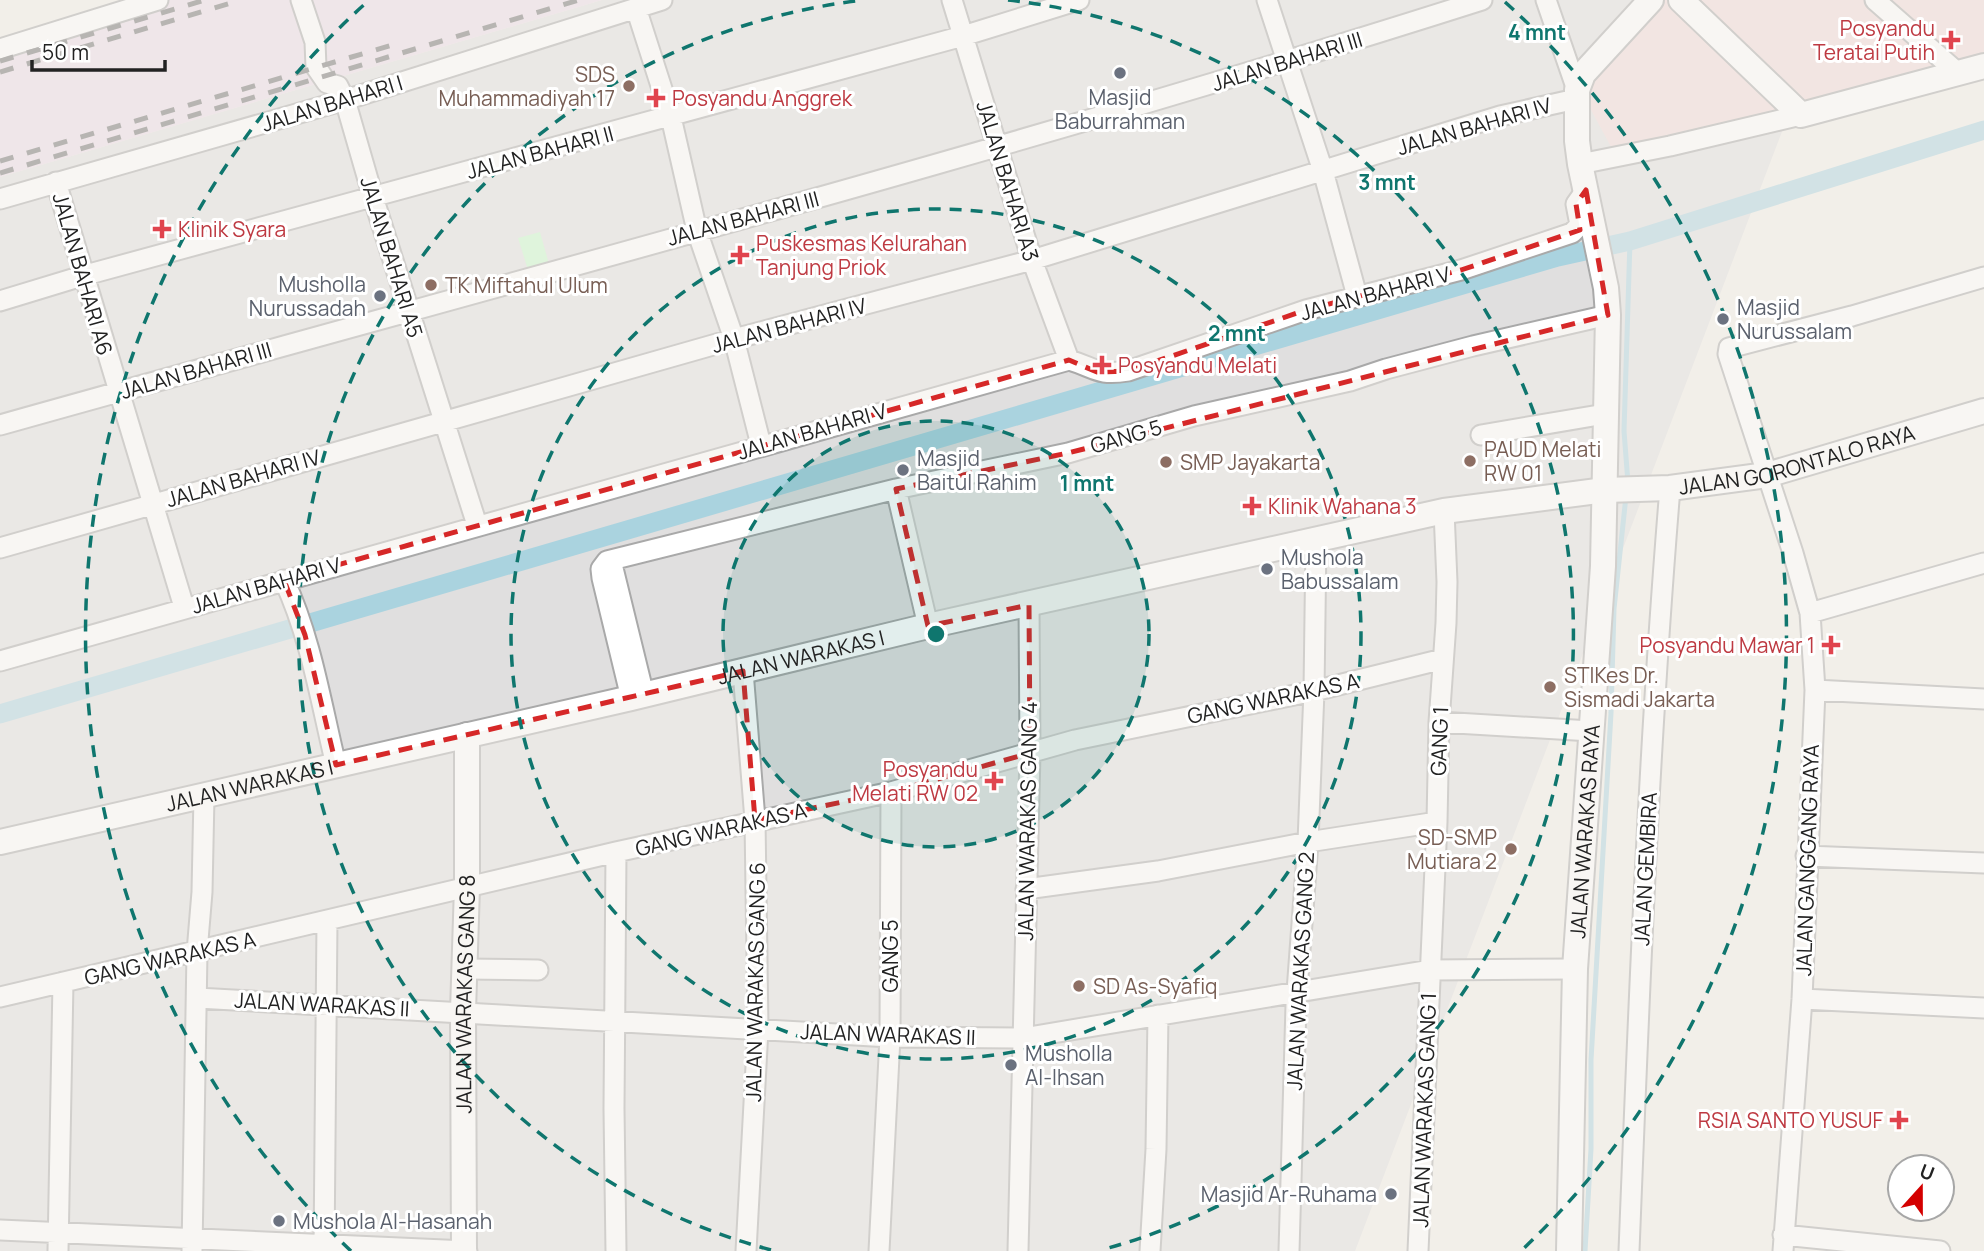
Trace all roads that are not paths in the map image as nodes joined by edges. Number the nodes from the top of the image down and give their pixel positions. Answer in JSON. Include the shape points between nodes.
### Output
{"nodes":[{"id":1,"x":158,"y":0,"type":"edge"},
{"id":2,"x":301,"y":0,"type":"edge"},
{"id":3,"x":662,"y":0,"type":"edge"},
{"id":4,"x":952,"y":0,"type":"edge"},
{"id":5,"x":1079,"y":0,"type":"edge"},
{"id":6,"x":1267,"y":0,"type":"edge"},
{"id":7,"x":1482,"y":0,"type":"edge"},
{"id":8,"x":1545,"y":0,"type":"edge"},
{"id":9,"x":1651,"y":0,"type":"edge"},
{"id":10,"x":1681,"y":0,"type":"edge"},
{"id":11,"x":1875,"y":0,"type":"edge"},
{"id":12,"x":636,"y":8,"type":"junction"},
{"id":13,"x":963,"y":37,"type":"junction"},
{"id":14,"x":0,"y":48,"type":"edge"},
{"id":15,"x":1288,"y":62,"type":"junction"},
{"id":16,"x":1984,"y":66,"type":"edge"},
{"id":17,"x":1958,"y":73,"type":"junction"},
{"id":18,"x":1577,"y":95,"type":"junction"},
{"id":19,"x":345,"y":100,"type":"junction"},
{"id":20,"x":1801,"y":115,"type":"junction"},
{"id":21,"x":671,"y":117,"type":"junction"},
{"id":22,"x":998,"y":148,"type":"junction"},
{"id":23,"x":1580,"y":164,"type":"junction"},
{"id":24,"x":1323,"y":171,"type":"junction"},
{"id":25,"x":56,"y":182,"type":"junction"},
{"id":26,"x":373,"y":197,"type":"junction"},
{"id":27,"x":1587,"y":197,"type":"junction"},
{"id":28,"x":0,"y":199,"type":"edge"},
{"id":29,"x":697,"y":231,"type":"junction"},
{"id":30,"x":1032,"y":260,"type":"junction"},
{"id":31,"x":82,"y":276,"type":"junction"},
{"id":32,"x":1984,"y":277,"type":"edge"},
{"id":33,"x":1357,"y":296,"type":"junction"},
{"id":34,"x":0,"y":301,"type":"edge"},
{"id":35,"x":409,"y":310,"type":"junction"},
{"id":36,"x":1608,"y":315,"type":"junction"},
{"id":37,"x":734,"y":339,"type":"junction"},
{"id":38,"x":1069,"y":360,"type":"junction"},
{"id":39,"x":118,"y":392,"type":"junction"},
{"id":40,"x":1984,"y":411,"type":"edge"},
{"id":41,"x":1605,"y":414,"type":"junction"},
{"id":42,"x":444,"y":421,"type":"junction"},
{"id":43,"x":0,"y":425,"type":"edge"},
{"id":44,"x":1481,"y":435,"type":"dead end"},
{"id":45,"x":761,"y":445,"type":"junction"},
{"id":46,"x":1767,"y":475,"type":"junction"},
{"id":47,"x":1670,"y":488,"type":"junction"},
{"id":48,"x":896,"y":489,"type":"junction"},
{"id":49,"x":1610,"y":490,"type":"junction"},
{"id":50,"x":152,"y":504,"type":"junction"},
{"id":51,"x":1444,"y":511,"type":"junction"},
{"id":52,"x":477,"y":525,"type":"junction"},
{"id":53,"x":1316,"y":540,"type":"junction"},
{"id":54,"x":0,"y":548,"type":"edge"},
{"id":55,"x":1984,"y":563,"type":"edge"},
{"id":56,"x":284,"y":580,"type":"junction"},
{"id":57,"x":1029,"y":605,"type":"junction"},
{"id":58,"x":184,"y":607,"type":"junction"},
{"id":59,"x":1810,"y":613,"type":"junction"},
{"id":60,"x":928,"y":626,"type":"junction"},
{"id":61,"x":1443,"y":659,"type":"junction"},
{"id":62,"x":0,"y":661,"type":"edge"},
{"id":63,"x":743,"y":671,"type":"junction"},
{"id":64,"x":1815,"y":690,"type":"junction"},
{"id":65,"x":1314,"y":691,"type":"junction"},
{"id":66,"x":637,"y":697,"type":"junction"},
{"id":67,"x":1984,"y":699,"type":"edge"},
{"id":68,"x":1439,"y":722,"type":"junction"},
{"id":69,"x":1591,"y":732,"type":"junction"},
{"id":70,"x":467,"y":736,"type":"junction"},
{"id":71,"x":1030,"y":753,"type":"junction"},
{"id":72,"x":336,"y":765,"type":"junction"},
{"id":73,"x":891,"y":792,"type":"junction"},
{"id":74,"x":204,"y":796,"type":"junction"},
{"id":75,"x":755,"y":820,"type":"junction"},
{"id":76,"x":1437,"y":822,"type":"junction"},
{"id":77,"x":0,"y":842,"type":"edge"},
{"id":78,"x":1308,"y":842,"type":"junction"},
{"id":79,"x":616,"y":852,"type":"junction"},
{"id":80,"x":1806,"y":856,"type":"junction"},
{"id":81,"x":1984,"y":863,"type":"edge"},
{"id":82,"x":467,"y":887,"type":"junction"},
{"id":83,"x":1026,"y":889,"type":"junction"},
{"id":84,"x":327,"y":921,"type":"junction"},
{"id":85,"x":197,"y":952,"type":"junction"},
{"id":86,"x":464,"y":969,"type":"junction"},
{"id":87,"x":1575,"y":969,"type":"junction"},
{"id":88,"x":538,"y":970,"type":"dead end"},
{"id":89,"x":1430,"y":970,"type":"junction"},
{"id":90,"x":63,"y":982,"type":"junction"},
{"id":91,"x":1297,"y":993,"type":"junction"},
{"id":92,"x":0,"y":997,"type":"edge"},
{"id":93,"x":197,"y":998,"type":"junction"},
{"id":94,"x":1802,"y":999,"type":"junction"},
{"id":95,"x":328,"y":1004,"type":"junction"},
{"id":96,"x":1984,"y":1008,"type":"edge"},
{"id":97,"x":463,"y":1011,"type":"junction"},
{"id":98,"x":1158,"y":1016,"type":"junction"},
{"id":99,"x":614,"y":1021,"type":"junction"},
{"id":100,"x":758,"y":1029,"type":"junction"},
{"id":101,"x":890,"y":1037,"type":"junction"},
{"id":102,"x":1023,"y":1038,"type":"junction"},
{"id":103,"x":0,"y":1230,"type":"edge"},
{"id":104,"x":59,"y":1242,"type":"edge"},
{"id":105,"x":1783,"y":1243,"type":"edge"},
{"id":106,"x":192,"y":1245,"type":"edge"},
{"id":107,"x":324,"y":1248,"type":"edge"},
{"id":108,"x":465,"y":1251,"type":"edge"},
{"id":109,"x":616,"y":1251,"type":"edge"},
{"id":110,"x":746,"y":1251,"type":"edge"},
{"id":111,"x":879,"y":1251,"type":"edge"},
{"id":112,"x":1018,"y":1251,"type":"edge"},
{"id":113,"x":1150,"y":1251,"type":"edge"},
{"id":114,"x":1289,"y":1251,"type":"edge"},
{"id":115,"x":1418,"y":1251,"type":"edge"},
{"id":116,"x":1569,"y":1251,"type":"edge"},
{"id":117,"x":1629,"y":1251,"type":"edge"},
{"id":118,"x":1940,"y":1251,"type":"edge"}],
"edges":[{"from":1,"to":14,"type":"street"},
{"from":2,"to":19,"type":"street","name":"JALAN BAHARI A5","via":[[315,42],[316,67],[327,83],[338,86]]},
{"from":3,"to":12,"type":"street","name":"JALAN BAHARI I"},
{"from":4,"to":13,"type":"street","name":"JALAN BAHARI A3"},
{"from":5,"to":13,"type":"street","name":"JALAN BAHARI II"},
{"from":6,"to":15,"type":"street"},
{"from":7,"to":15,"type":"street","name":"JALAN BAHARI III"},
{"from":8,"to":18,"type":"street"},
{"from":9,"to":18,"type":"street","via":[[1583,74]]},
{"from":10,"to":20,"type":"street"},
{"from":11,"to":17,"type":"street"},
{"from":12,"to":19,"type":"street","name":"JALAN BAHARI I"},
{"from":12,"to":21,"type":"street"},
{"from":13,"to":21,"type":"street","name":"JALAN BAHARI II"},
{"from":13,"to":22,"type":"street","name":"JALAN BAHARI A3"},
{"from":15,"to":22,"type":"street","name":"JALAN BAHARI III"},
{"from":15,"to":24,"type":"street"},
{"from":16,"to":17,"type":"street"},
{"from":17,"to":20,"type":"street"},
{"from":18,"to":23,"type":"street","name":"JALAN WARAKAS RAYA"},
{"from":18,"to":24,"type":"street","name":"JALAN BAHARI IV"},
{"from":19,"to":25,"type":"street","name":"JALAN BAHARI I"},
{"from":19,"to":26,"type":"street","name":"JALAN BAHARI A5"},
{"from":20,"to":23,"type":"street"},
{"from":21,"to":26,"type":"street","name":"JALAN BAHARI II"},
{"from":21,"to":29,"type":"street"},
{"from":22,"to":29,"type":"street","name":"JALAN BAHARI III"},
{"from":22,"to":30,"type":"street","name":"JALAN BAHARI A3"},
{"from":23,"to":27,"type":"street","name":"JALAN WARAKAS RAYA"},
{"from":24,"to":30,"type":"street","name":"JALAN BAHARI IV"},
{"from":24,"to":33,"type":"street"},
{"from":25,"to":28,"type":"street","name":"JALAN BAHARI I"},
{"from":25,"to":31,"type":"street","name":"JALAN BAHARI A6"},
{"from":26,"to":31,"type":"street","name":"JALAN BAHARI II"},
{"from":26,"to":35,"type":"street","name":"JALAN BAHARI A5"},
{"from":27,"to":33,"type":"street","name":"JALAN BAHARI V","via":[[1576,204],[1580,225],[1572,233],[1461,270]]},
{"from":27,"to":36,"type":"street","name":"JALAN WARAKAS RAYA"},
{"from":29,"to":35,"type":"street","name":"JALAN BAHARI III"},
{"from":29,"to":37,"type":"street"},
{"from":30,"to":37,"type":"street","name":"JALAN BAHARI IV"},
{"from":30,"to":38,"type":"street","name":"JALAN BAHARI A3"},
{"from":31,"to":34,"type":"street","name":"JALAN BAHARI II"},
{"from":31,"to":39,"type":"street","name":"JALAN BAHARI A6"},
{"from":32,"to":46,"type":"street","name":"JALAN GANGGANG RAYA","via":[[1729,348]]},
{"from":33,"to":38,"type":"street","name":"JALAN BAHARI V","via":[[1128,370],[1097,372]]},
{"from":35,"to":39,"type":"street","name":"JALAN BAHARI III"},
{"from":35,"to":42,"type":"street","name":"JALAN BAHARI A5"},
{"from":36,"to":41,"type":"street","name":"JALAN WARAKAS RAYA"},
{"from":36,"to":48,"type":"street","name":"GANG 5","via":[[1194,416],[1068,453]]},
{"from":37,"to":42,"type":"street","name":"JALAN BAHARI IV"},
{"from":37,"to":45,"type":"street"},
{"from":38,"to":45,"type":"street","name":"JALAN BAHARI V"},
{"from":39,"to":43,"type":"street","name":"JALAN BAHARI III"},
{"from":39,"to":50,"type":"street","name":"JALAN BAHARI A6"},
{"from":40,"to":46,"type":"street","name":"JALAN GORONTALO RAYA"},
{"from":41,"to":44,"type":"street"},
{"from":41,"to":49,"type":"street","name":"JALAN WARAKAS RAYA"},
{"from":42,"to":50,"type":"street","name":"JALAN BAHARI IV"},
{"from":42,"to":52,"type":"street","name":"JALAN BAHARI A5"},
{"from":45,"to":52,"type":"street","name":"JALAN BAHARI V"},
{"from":46,"to":47,"type":"street","name":"JALAN GORONTALO RAYA"},
{"from":46,"to":59,"type":"street","name":"JALAN GANGGANG RAYA"},
{"from":47,"to":49,"type":"street","name":"JALAN GORONTALO RAYA"},
{"from":47,"to":117,"type":"street","name":"JALAN GEMBIRA","via":[[1643,893]]},
{"from":48,"to":60,"type":"street"},
{"from":48,"to":66,"type":"street","name":"GANG 5","via":[[607,562],[602,578]]},
{"from":49,"to":51,"type":"street","name":"JALAN WARAKAS I"},
{"from":49,"to":69,"type":"street","name":"JALAN WARAKAS RAYA"},
{"from":50,"to":54,"type":"street","name":"JALAN BAHARI IV"},
{"from":50,"to":58,"type":"street","name":"JALAN BAHARI A6"},
{"from":51,"to":53,"type":"street","name":"JALAN WARAKAS I"},
{"from":51,"to":61,"type":"street","name":"GANG 1"},
{"from":52,"to":56,"type":"street","name":"JALAN BAHARI V"},
{"from":53,"to":57,"type":"street","name":"JALAN WARAKAS I"},
{"from":53,"to":65,"type":"street","name":"JALAN WARAKAS GANG 2"},
{"from":55,"to":59,"type":"street"},
{"from":56,"to":58,"type":"street","name":"JALAN BAHARI V"},
{"from":56,"to":72,"type":"street","via":[[305,635]]},
{"from":57,"to":60,"type":"street","name":"JALAN WARAKAS I"},
{"from":57,"to":71,"type":"street","name":"JALAN WARAKAS GANG 4"},
{"from":58,"to":62,"type":"street","name":"JALAN BAHARI V"},
{"from":59,"to":64,"type":"street","name":"JALAN GANGGANG RAYA"},
{"from":60,"to":63,"type":"street","name":"JALAN WARAKAS I"},
{"from":61,"to":65,"type":"street","name":"GANG WARAKAS A"},
{"from":61,"to":68,"type":"street","name":"GANG 1"},
{"from":63,"to":66,"type":"street","name":"JALAN WARAKAS I"},
{"from":63,"to":75,"type":"street","name":"JALAN WARAKAS GANG 6"},
{"from":64,"to":67,"type":"street"},
{"from":64,"to":80,"type":"street","name":"JALAN GANGGANG RAYA"},
{"from":65,"to":71,"type":"street","name":"GANG WARAKAS A"},
{"from":65,"to":78,"type":"street","name":"JALAN WARAKAS GANG 2"},
{"from":66,"to":70,"type":"street","name":"JALAN WARAKAS I"},
{"from":68,"to":69,"type":"street"},
{"from":68,"to":76,"type":"street","name":"GANG 1"},
{"from":69,"to":87,"type":"street","name":"JALAN WARAKAS RAYA"},
{"from":70,"to":72,"type":"street","name":"JALAN WARAKAS I"},
{"from":70,"to":82,"type":"street","name":"JALAN WARAKAS GANG 8"},
{"from":71,"to":73,"type":"street","name":"GANG WARAKAS A"},
{"from":71,"to":83,"type":"street","name":"JALAN WARAKAS GANG 4"},
{"from":72,"to":74,"type":"street","name":"JALAN WARAKAS I"},
{"from":73,"to":75,"type":"street","name":"GANG WARAKAS A"},
{"from":73,"to":101,"type":"street","name":"GANG 5"},
{"from":74,"to":77,"type":"street","name":"JALAN WARAKAS I"},
{"from":74,"to":85,"type":"street"},
{"from":75,"to":79,"type":"street","name":"GANG WARAKAS A"},
{"from":75,"to":100,"type":"street","name":"JALAN WARAKAS GANG 6"},
{"from":76,"to":78,"type":"street"},
{"from":76,"to":89,"type":"street","name":"GANG 1"},
{"from":78,"to":83,"type":"street","via":[[1158,871]]},
{"from":78,"to":91,"type":"street","name":"JALAN WARAKAS GANG 2"},
{"from":79,"to":82,"type":"street","name":"GANG WARAKAS A"},
{"from":79,"to":99,"type":"street"},
{"from":80,"to":81,"type":"street"},
{"from":80,"to":94,"type":"street","name":"JALAN GANGGANG RAYA"},
{"from":82,"to":84,"type":"street","name":"GANG WARAKAS A"},
{"from":82,"to":86,"type":"street","name":"JALAN WARAKAS GANG 8"},
{"from":83,"to":102,"type":"street","name":"JALAN WARAKAS GANG 4"},
{"from":84,"to":85,"type":"street","name":"GANG WARAKAS A"},
{"from":84,"to":95,"type":"street"},
{"from":85,"to":90,"type":"street","name":"GANG WARAKAS A"},
{"from":85,"to":93,"type":"street"},
{"from":86,"to":88,"type":"street"},
{"from":86,"to":97,"type":"street","name":"JALAN WARAKAS GANG 8"},
{"from":87,"to":89,"type":"street","name":"JALAN WARAKAS II"},
{"from":87,"to":116,"type":"street","name":"JALAN WARAKAS RAYA"},
{"from":89,"to":91,"type":"street","name":"JALAN WARAKAS II"},
{"from":89,"to":115,"type":"street","name":"JALAN WARAKAS GANG 1"},
{"from":90,"to":92,"type":"street","name":"GANG WARAKAS A"},
{"from":90,"to":104,"type":"street"},
{"from":91,"to":98,"type":"street","name":"JALAN WARAKAS II"},
{"from":91,"to":114,"type":"street","name":"JALAN WARAKAS GANG 2"},
{"from":93,"to":95,"type":"street","name":"JALAN WARAKAS II"},
{"from":93,"to":106,"type":"street"},
{"from":94,"to":96,"type":"street"},
{"from":94,"to":105,"type":"street","name":"JALAN GANGGANG RAYA"},
{"from":95,"to":97,"type":"street","name":"JALAN WARAKAS II"},
{"from":95,"to":107,"type":"street"},
{"from":97,"to":99,"type":"street","name":"JALAN WARAKAS II"},
{"from":97,"to":108,"type":"street","name":"JALAN WARAKAS GANG 8"},
{"from":98,"to":102,"type":"street","name":"JALAN WARAKAS II"},
{"from":98,"to":113,"type":"street"},
{"from":99,"to":100,"type":"street","name":"JALAN WARAKAS II"},
{"from":99,"to":109,"type":"street"},
{"from":100,"to":101,"type":"street","name":"JALAN WARAKAS II"},
{"from":100,"to":110,"type":"street","name":"JALAN WARAKAS GANG 6"},
{"from":101,"to":102,"type":"street","name":"JALAN WARAKAS II"},
{"from":101,"to":111,"type":"street","name":"GANG 5"},
{"from":102,"to":112,"type":"street","name":"JALAN WARAKAS GANG 4"},
{"from":103,"to":104,"type":"street"},
{"from":104,"to":106,"type":"street"},
{"from":105,"to":118,"type":"street"},
{"from":106,"to":107,"type":"street"},
{"from":107,"to":108,"type":"street"}]}
